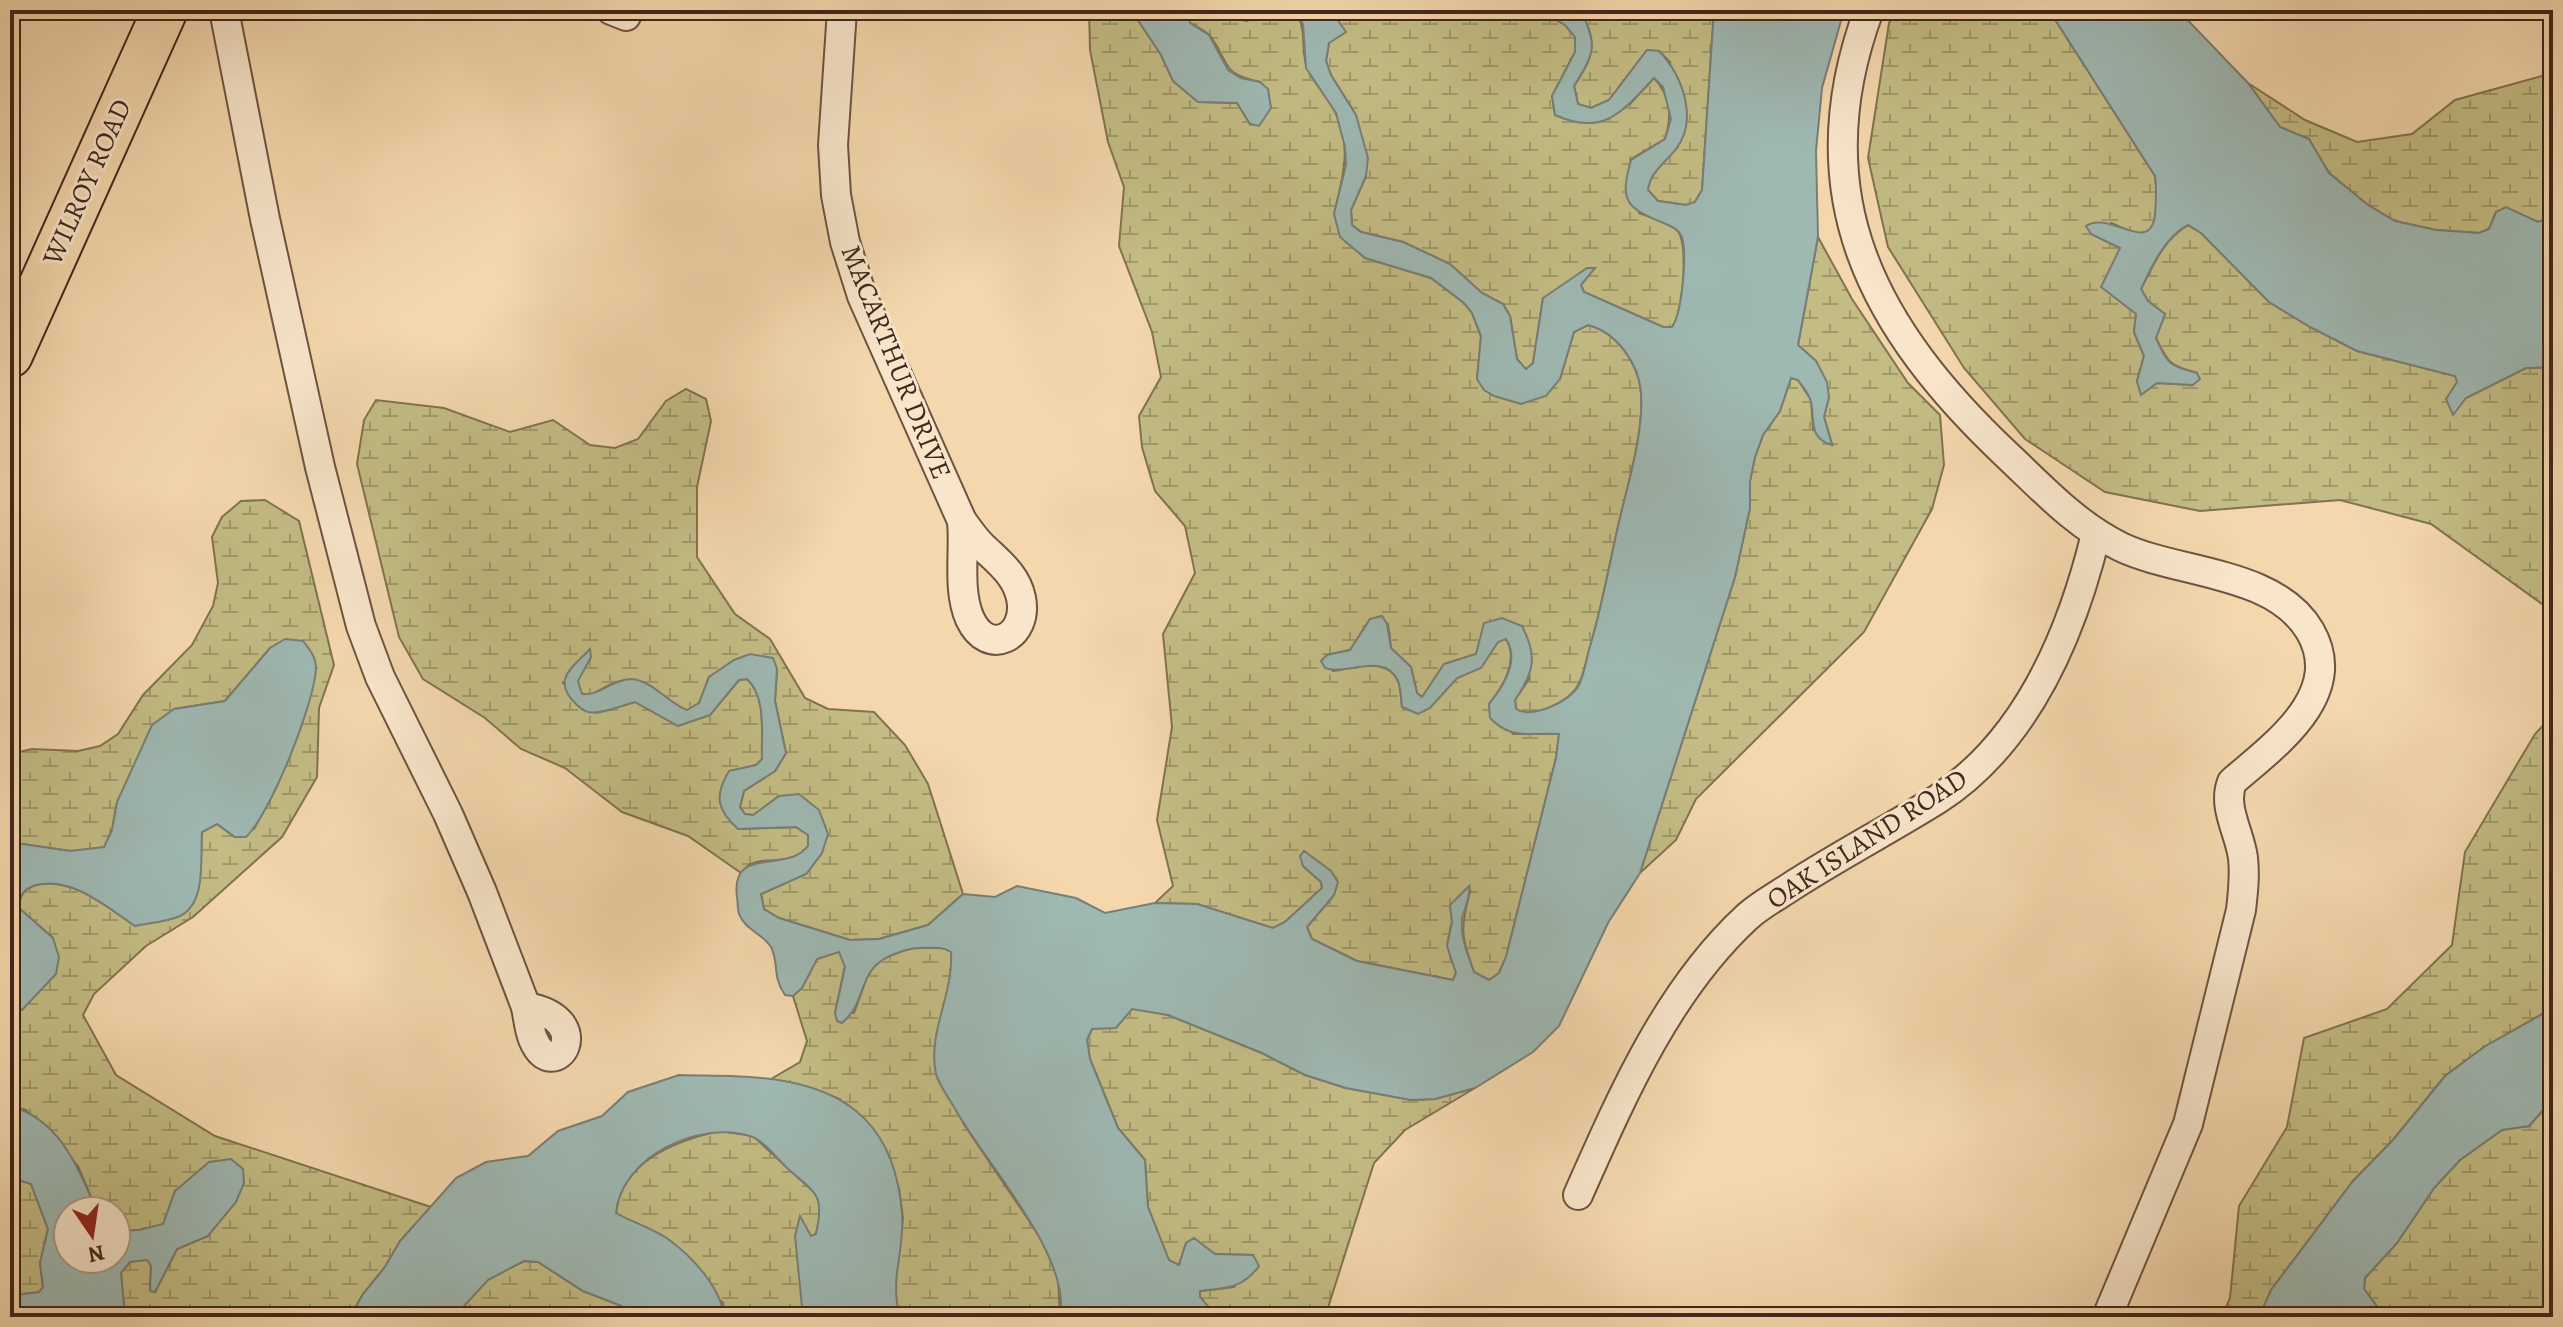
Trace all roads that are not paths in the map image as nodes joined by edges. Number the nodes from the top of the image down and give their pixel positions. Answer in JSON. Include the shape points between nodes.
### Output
{"nodes":[{"id":1,"x":165,"y":10,"type":"edge"},
{"id":2,"x":224,"y":10,"type":"edge"},
{"id":3,"x":611,"y":10,"type":"edge"},
{"id":4,"x":629,"y":10,"type":"edge"},
{"id":5,"x":842,"y":10,"type":"edge"},
{"id":6,"x":1869,"y":10,"type":"edge"},
{"id":7,"x":10,"y":355,"type":"edge"},
{"id":8,"x":962,"y":521,"type":"dead end"},
{"id":9,"x":2096,"y":534,"type":"junction"},
{"id":10,"x":526,"y":1007,"type":"dead end"},
{"id":11,"x":1578,"y":1195,"type":"dead end"},
{"id":12,"x":2107,"y":1317,"type":"edge"}],
"edges":[{"from":1,"to":7,"type":"main road","name":"WILROY ROAD"},
{"from":2,"to":10,"type":"street","via":[[320,467],[361,626],[477,879]]},
{"from":3,"to":4,"type":"street","via":[[626,16]]},
{"from":5,"to":8,"type":"street","name":"MACARTHUR DRIVE","via":[[833,145],[845,242],[862,296]]},
{"from":6,"to":9,"type":"street","via":[[1847,88],[1842,146],[1849,214],[1876,291],[1904,340],[1938,383],[1997,446]]},
{"from":9,"to":11,"type":"street","name":"OAK ISLAND ROAD","via":[[2069,624],[2047,672],[1987,759],[1937,799],[1751,914],[1719,944],[1669,1015],[1615,1111]]},
{"from":9,"to":12,"type":"street","via":[[2282,601],[2311,633],[2320,663],[2316,690],[2303,715],[2232,782],[2227,794],[2243,861],[2241,910],[2188,1124]]}]}
